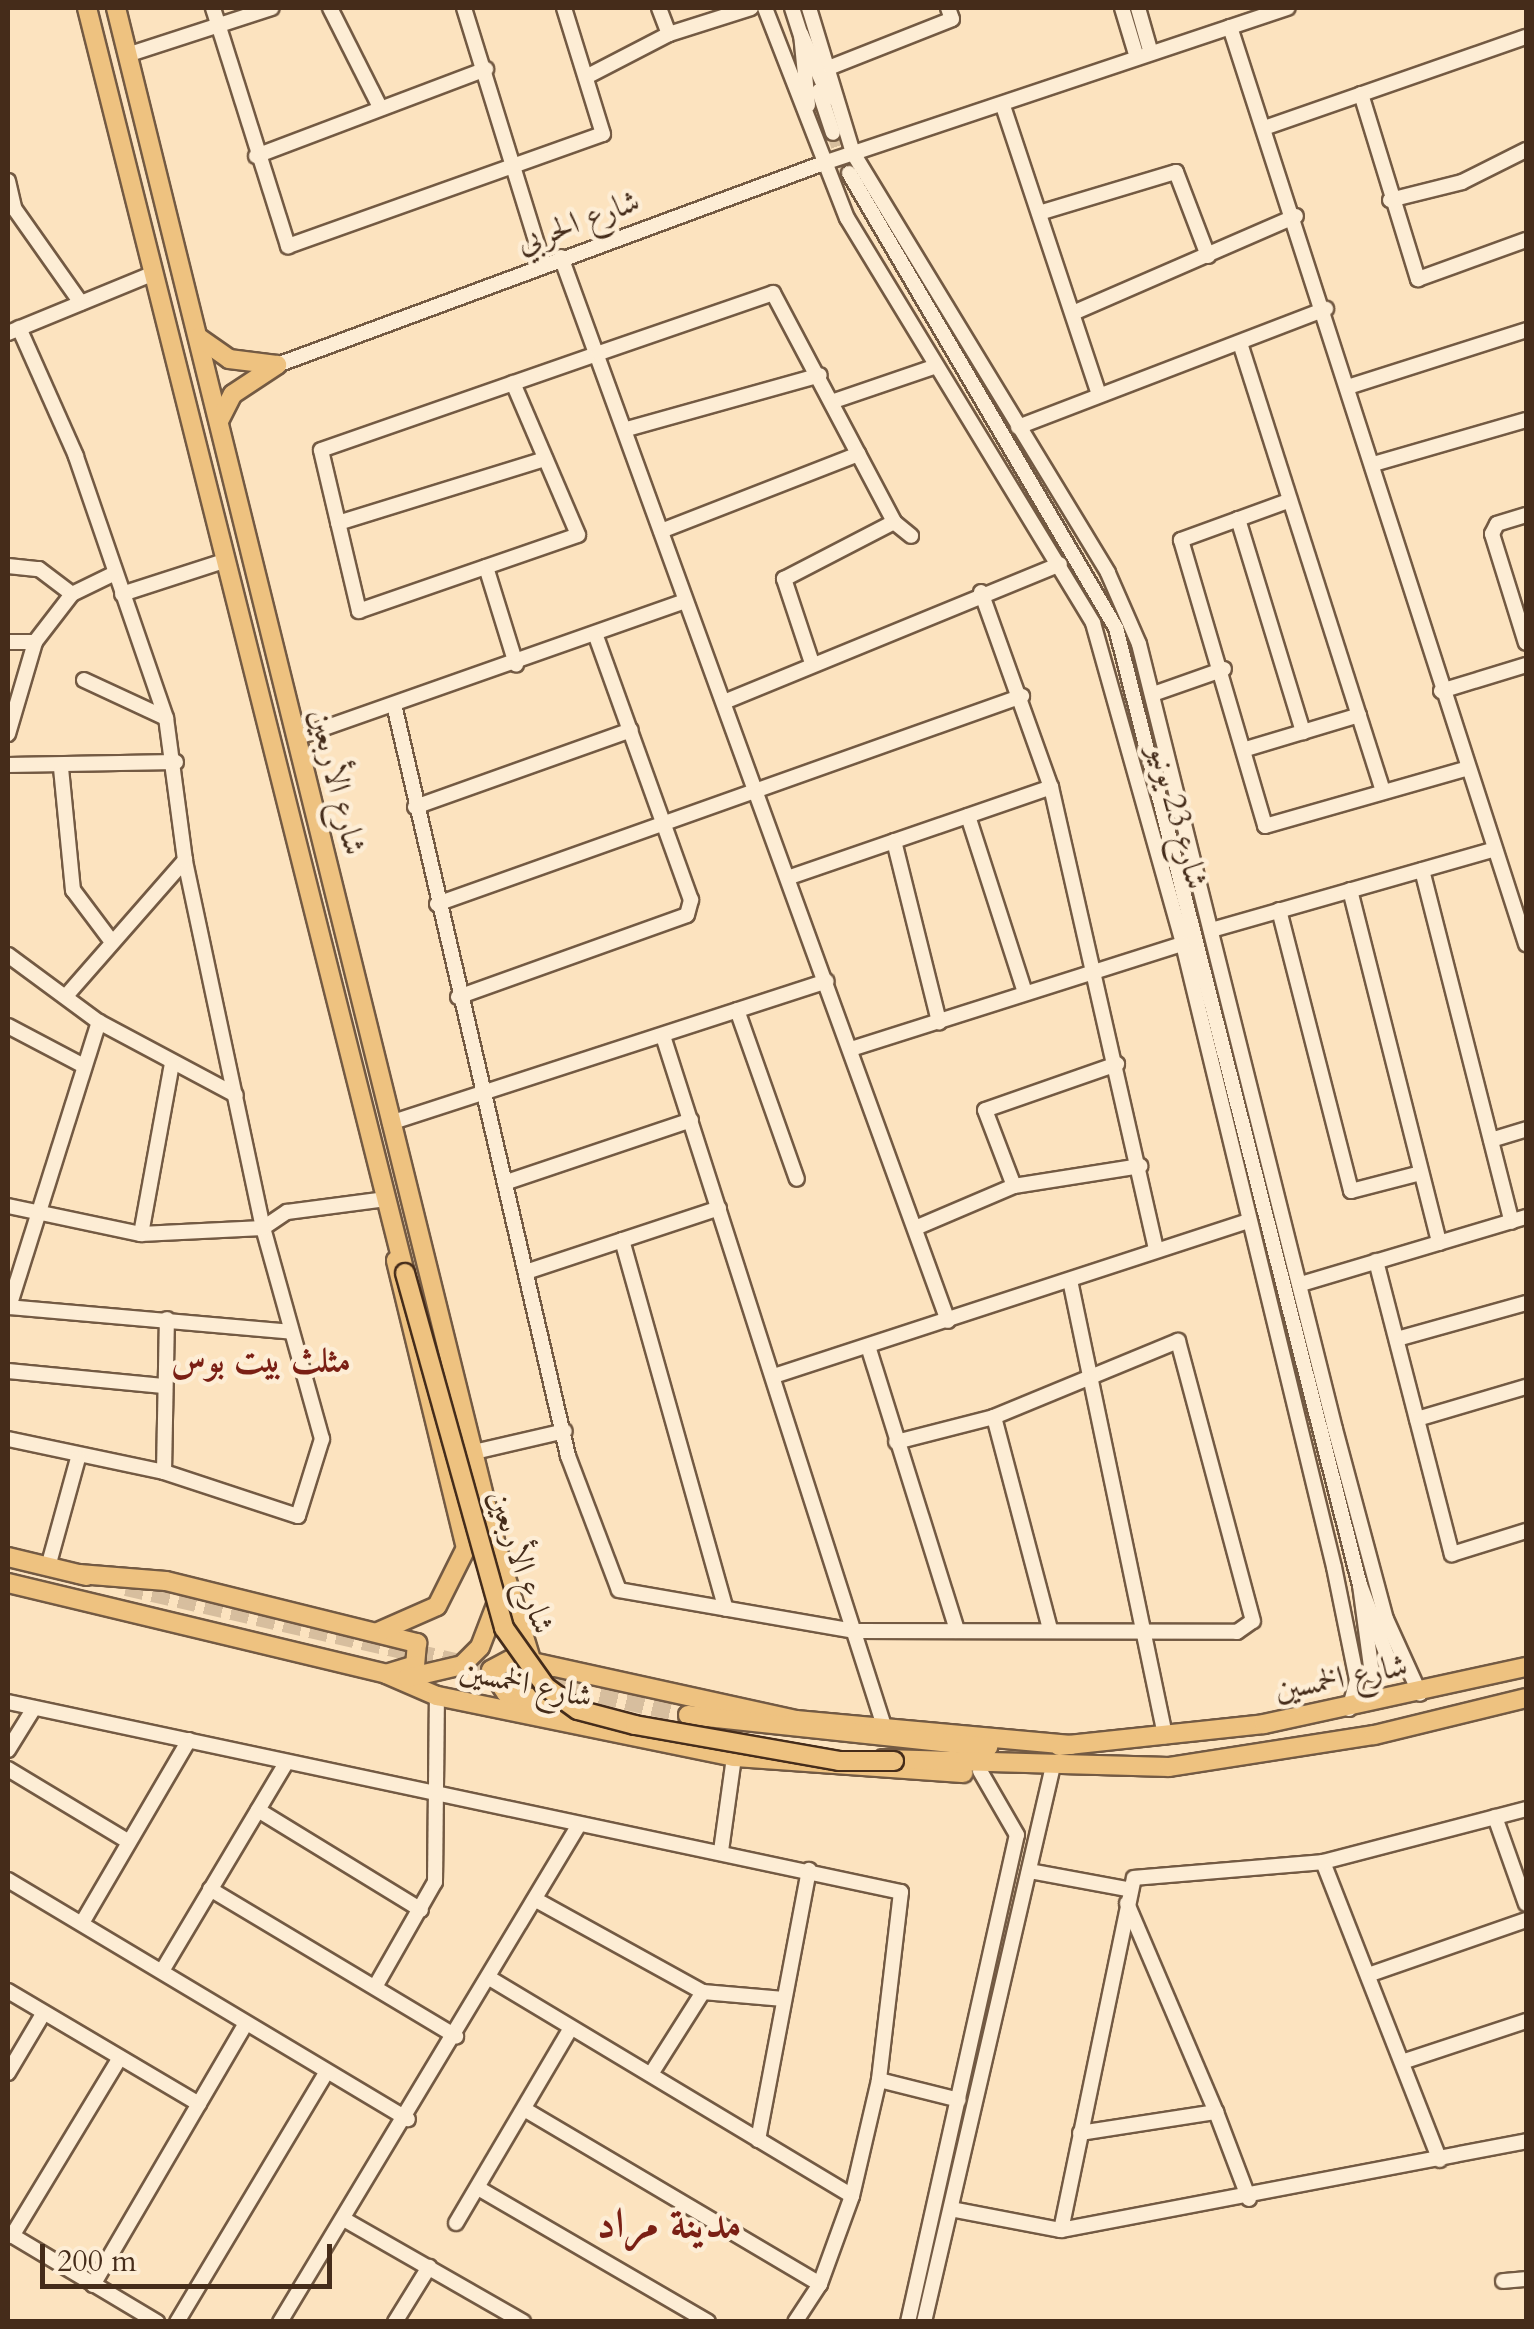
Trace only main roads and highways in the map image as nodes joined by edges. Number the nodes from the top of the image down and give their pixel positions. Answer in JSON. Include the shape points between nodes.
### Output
{"nodes":[{"id":1,"x":87,"y":8,"type":"edge"},
{"id":2,"x":116,"y":8,"type":"edge"},
{"id":3,"x":126,"y":55,"type":"junction"},
{"id":4,"x":100,"y":62,"type":"junction"},
{"id":5,"x":198,"y":337,"type":"junction"},
{"id":6,"x":219,"y":421,"type":"junction"},
{"id":7,"x":396,"y":1240,"type":"junction"},
{"id":8,"x":496,"y":1545,"type":"junction"},
{"id":9,"x":466,"y":1548,"type":"junction"},
{"id":10,"x":8,"y":1557,"type":"edge"},
{"id":11,"x":503,"y":1570,"type":"junction"},
{"id":12,"x":457,"y":1571,"type":"junction"},
{"id":13,"x":78,"y":1574,"type":"junction"},
{"id":14,"x":8,"y":1583,"type":"edge"},
{"id":15,"x":126,"y":1587,"type":"tunnel mouth"},
{"id":16,"x":378,"y":1632,"type":"junction"},
{"id":17,"x":1526,"y":1667,"type":"edge"},
{"id":18,"x":549,"y":1668,"type":"junction"},
{"id":19,"x":393,"y":1676,"type":"junction"},
{"id":20,"x":1526,"y":1698,"type":"edge"},
{"id":21,"x":688,"y":1715,"type":"tunnel mouth"},
{"id":22,"x":1071,"y":1745,"type":"junction"},
{"id":23,"x":894,"y":1760,"type":"junction"},
{"id":24,"x":1048,"y":1766,"type":"junction"}],
"edges":[{"from":1,"to":4,"type":"main road","name":"شارع الأربعين"},
{"from":2,"to":3,"type":"main road","name":"شارع الأربعين"},
{"from":3,"to":4,"type":"main road"},
{"from":3,"to":5,"type":"main road","name":"شارع الأربعين"},
{"from":4,"to":7,"type":"main road","name":"شارع الأربعين"},
{"from":5,"to":6,"type":"main road","name":"شارع الأربعين"},
{"from":5,"to":6,"type":"main road","via":[[229,360],[277,365],[233,394]]},
{"from":6,"to":8,"type":"main road","name":"شارع الأربعين"},
{"from":7,"to":9,"type":"main road","via":[[396,1277]]},
{"from":7,"to":23,"type":"main road","name":"شارع الأربعين","bridge":true,"via":[[504,1628],[546,1687],[578,1710],[635,1726],[838,1761]]},
{"from":8,"to":9,"type":"main road","via":[[482,1558]]},
{"from":8,"to":11,"type":"main road","name":"شارع الأربعين"},
{"from":9,"to":12,"type":"main road"},
{"from":10,"to":13,"type":"main road"},
{"from":11,"to":12,"type":"main road"},
{"from":11,"to":18,"type":"main road","name":"شارع الأربعين","via":[[532,1662]]},
{"from":11,"to":19,"type":"main road","via":[[480,1647],[438,1676]]},
{"from":12,"to":16,"type":"main road","via":[[437,1606]]},
{"from":13,"to":15,"type":"main road"},
{"from":13,"to":16,"type":"main road","via":[[166,1581]]},
{"from":14,"to":19,"type":"main road","name":"شارع الخمسين"},
{"from":16,"to":19,"type":"main road","via":[[412,1639],[421,1651],[415,1665]]},
{"from":17,"to":22,"type":"main road","name":"شارع الخمسين","via":[[1349,1709]]},
{"from":18,"to":22,"type":"main road","via":[[694,1703],[885,1730]]},
{"from":18,"to":23,"type":"main road","via":[[500,1660],[492,1683],[698,1731]]},
{"from":19,"to":24,"type":"main road","name":"شارع الخمسين","via":[[437,1696],[734,1757],[916,1776]]},
{"from":20,"to":24,"type":"main road","name":"شارع الخمسين","via":[[1237,1760]]},
{"from":21,"to":22,"type":"main road","name":"شارع الخمسين","via":[[889,1743]]},
{"from":23,"to":24,"type":"main road","name":"شارع الخمسين"}]}
